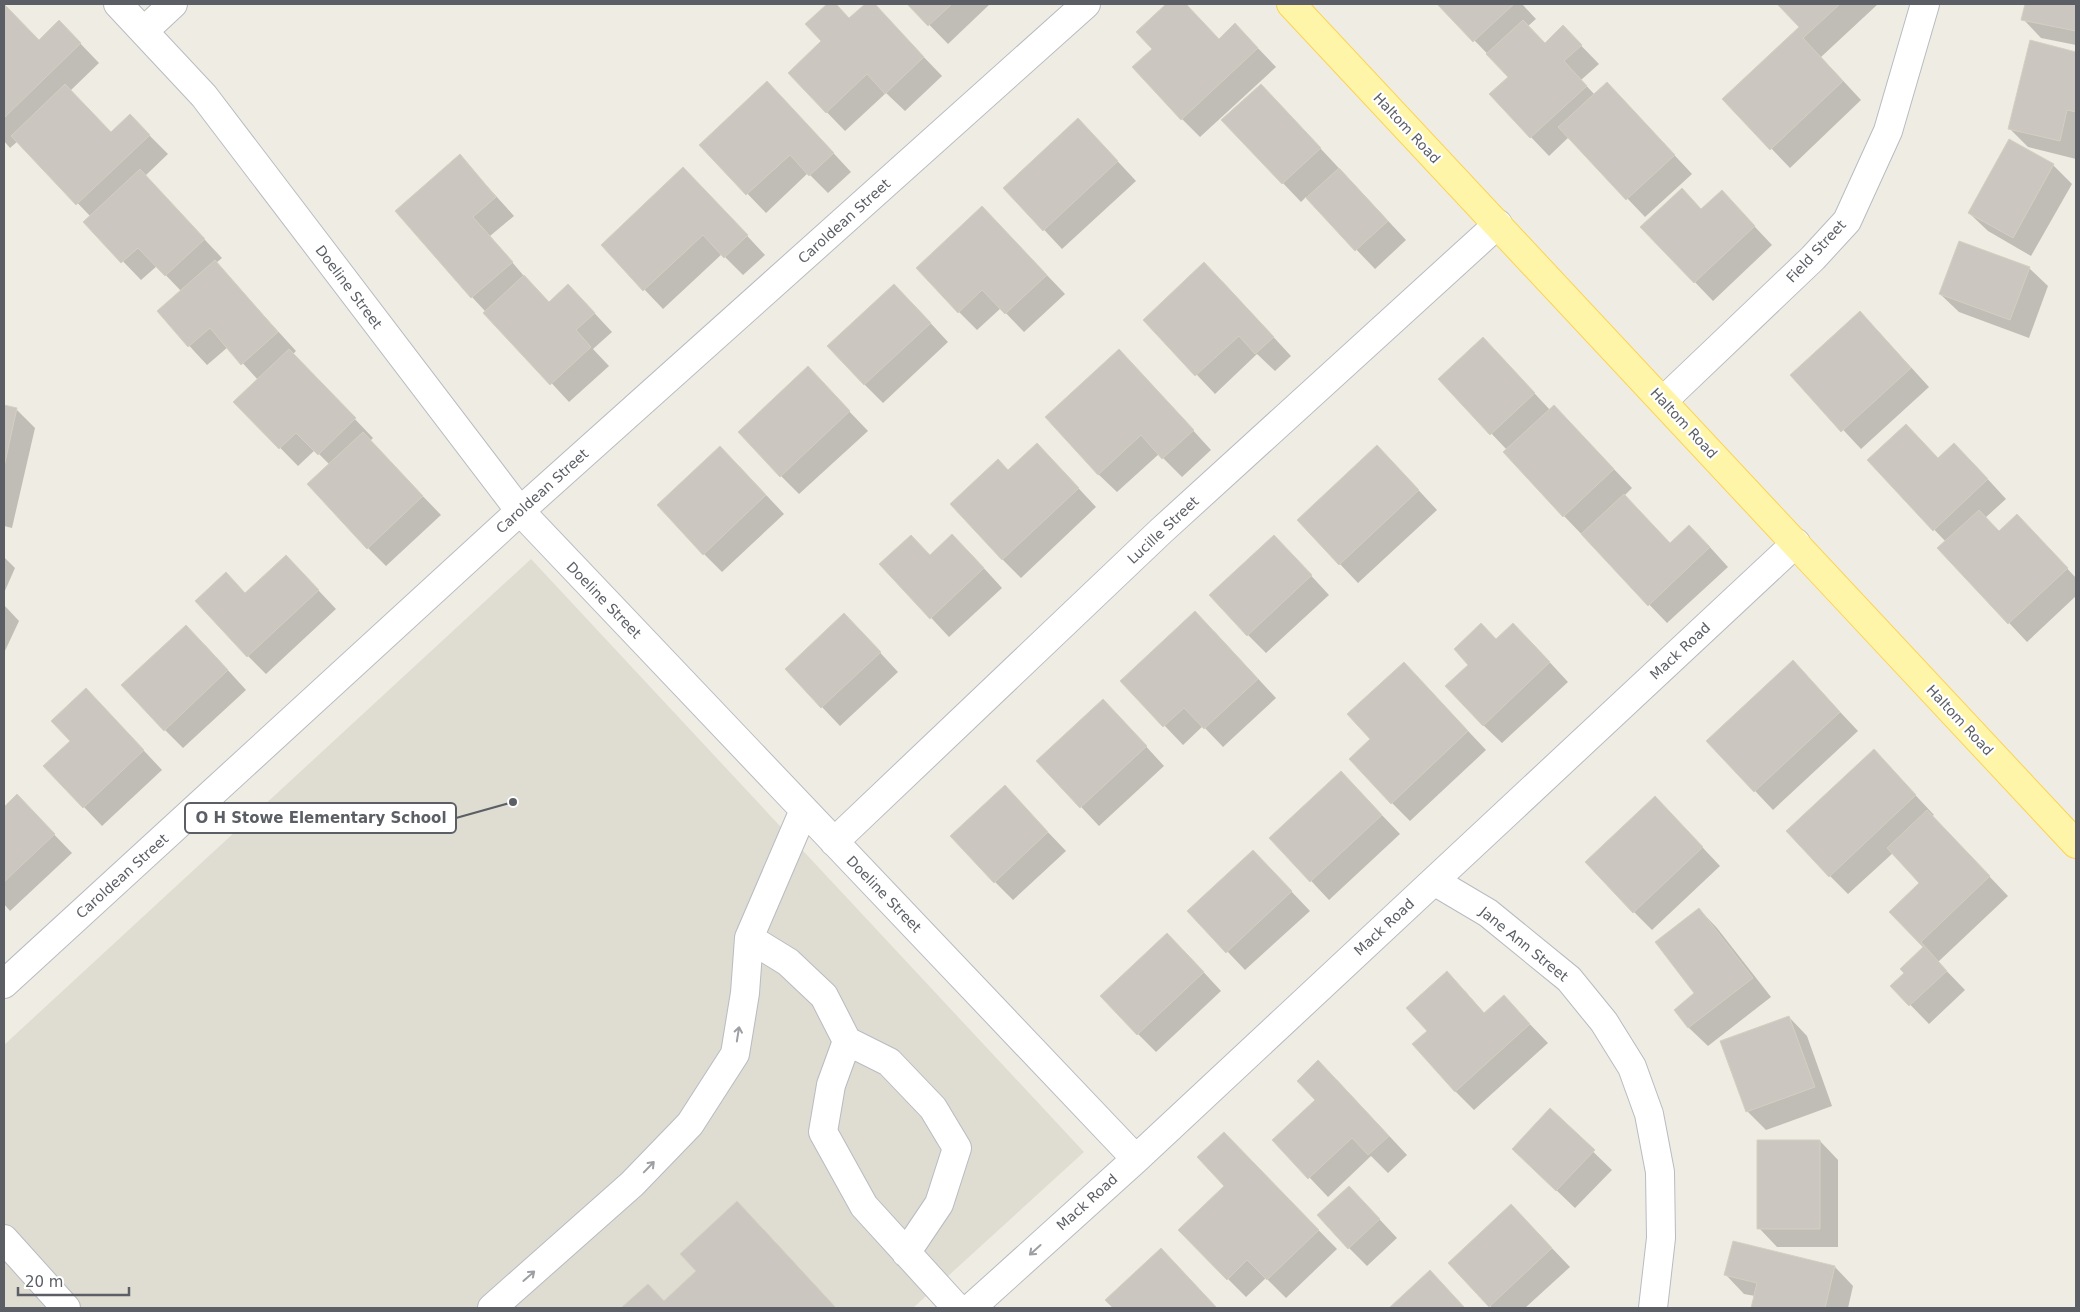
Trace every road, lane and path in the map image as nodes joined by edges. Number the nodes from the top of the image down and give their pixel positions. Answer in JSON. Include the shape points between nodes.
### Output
{"nodes":[{"id":1,"x":118,"y":4,"type":"edge"},
{"id":2,"x":173,"y":4,"type":"edge"},
{"id":3,"x":1086,"y":4,"type":"edge"},
{"id":4,"x":1291,"y":4,"type":"edge"},
{"id":5,"x":1925,"y":4,"type":"edge"},
{"id":6,"x":144,"y":31,"type":"junction"},
{"id":7,"x":1498,"y":224,"type":"junction"},
{"id":8,"x":1663,"y":401,"type":"junction"},
{"id":9,"x":520,"y":511,"type":"junction"},
{"id":10,"x":1796,"y":543,"type":"junction"},
{"id":11,"x":804,"y":810,"type":"junction"},
{"id":12,"x":834,"y":842,"type":"junction"},
{"id":13,"x":2076,"y":844,"type":"edge"},
{"id":14,"x":1434,"y":881,"type":"junction"},
{"id":15,"x":749,"y":938,"type":"junction"},
{"id":16,"x":4,"y":984,"type":"edge"},
{"id":17,"x":847,"y":1041,"type":"junction"},
{"id":18,"x":1136,"y":1158,"type":"junction"},
{"id":19,"x":4,"y":1239,"type":"edge"},
{"id":20,"x":906,"y":1253,"type":"junction"},
{"id":21,"x":66,"y":1308,"type":"edge"},
{"id":22,"x":492,"y":1308,"type":"edge"},
{"id":23,"x":957,"y":1308,"type":"edge"},
{"id":24,"x":971,"y":1308,"type":"edge"},
{"id":25,"x":1653,"y":1308,"type":"edge"}],
"edges":[{"from":1,"to":6,"type":"street","name":"Doeline Street"},
{"from":2,"to":6,"type":"street"},
{"from":3,"to":9,"type":"street","name":"Caroldean Street"},
{"from":4,"to":7,"type":"main road","name":"Haltom Road"},
{"from":5,"to":8,"type":"street","name":"Field Street","via":[[1888,130],[1847,221],[1813,258]]},
{"from":6,"to":9,"type":"street","name":"Doeline Street","via":[[204,96]]},
{"from":7,"to":8,"type":"main road","name":"Haltom Road"},
{"from":7,"to":12,"type":"street","name":"Lucille Street","via":[[1161,531]]},
{"from":8,"to":10,"type":"main road","name":"Haltom Road"},
{"from":9,"to":11,"type":"street","name":"Doeline Street"},
{"from":9,"to":16,"type":"street","name":"Caroldean Street"},
{"from":10,"to":13,"type":"main road","name":"Haltom Road"},
{"from":10,"to":14,"type":"street","name":"Mack Road"},
{"from":11,"to":12,"type":"street","name":"Doeline Street"},
{"from":11,"to":15,"type":"street"},
{"from":12,"to":18,"type":"street","name":"Doeline Street"},
{"from":14,"to":18,"type":"street","name":"Mack Road"},
{"from":14,"to":25,"type":"street","name":"Jane Ann Street","via":[[1488,912],[1569,979],[1604,1022],[1632,1067],[1649,1114],[1660,1172],[1661,1238]]},
{"from":15,"to":17,"type":"street","via":[[788,962],[824,996]]},
{"from":22,"to":15,"type":"street","one_way":true,"via":[[632,1184],[690,1124],[735,1054]]},
{"from":17,"to":20,"type":"street","via":[[831,1085],[823,1132],[864,1206]]},
{"from":17,"to":20,"type":"street","via":[[889,1062],[933,1108],[957,1148],[939,1204]]},
{"from":18,"to":24,"type":"street","name":"Mack Road","one_way":true},
{"from":19,"to":21,"type":"street"},
{"from":20,"to":23,"type":"street"}]}
